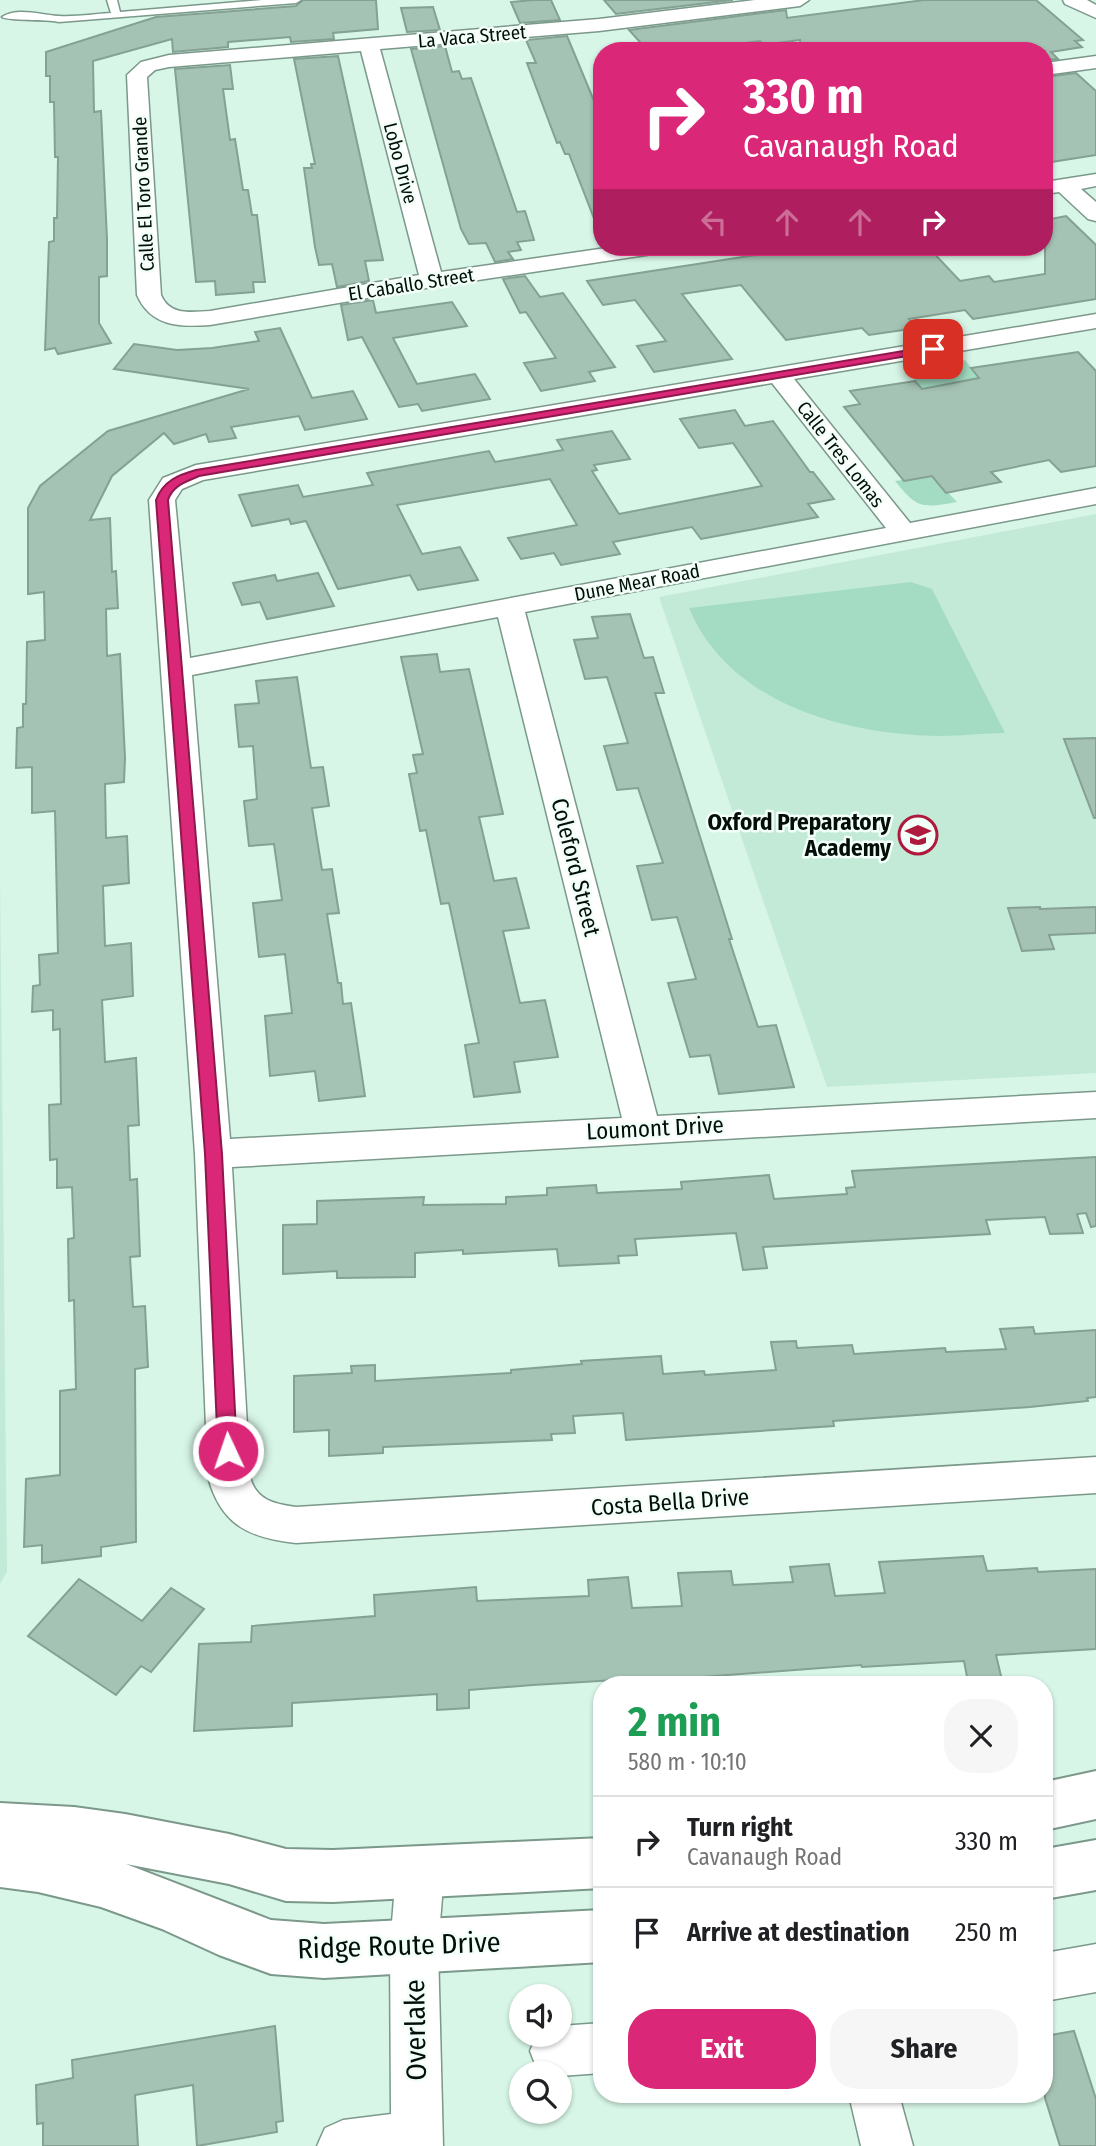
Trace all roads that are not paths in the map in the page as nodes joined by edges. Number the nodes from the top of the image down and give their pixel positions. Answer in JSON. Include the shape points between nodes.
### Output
{"nodes":[{"id":1,"x":112,"y":0,"type":"edge"},
{"id":2,"x":296,"y":0,"type":"edge"},
{"id":3,"x":800,"y":0,"type":"edge"},
{"id":4,"x":1072,"y":0,"type":"edge"},
{"id":5,"x":759,"y":3,"type":"edge"},
{"id":6,"x":1096,"y":12,"type":"edge"},
{"id":7,"x":116,"y":15,"type":"junction"},
{"id":8,"x":7,"y":17,"type":"dead end"},
{"id":9,"x":369,"y":45,"type":"junction"},
{"id":10,"x":1096,"y":62,"type":"edge"},
{"id":11,"x":1053,"y":68,"type":"edge"},
{"id":12,"x":143,"y":69,"type":"joint"},
{"id":13,"x":1096,"y":180,"type":"edge"},
{"id":14,"x":1054,"y":187,"type":"edge"},
{"id":15,"x":1096,"y":214,"type":"edge"},
{"id":16,"x":596,"y":256,"type":"edge"},
{"id":17,"x":432,"y":280,"type":"junction"},
{"id":18,"x":163,"y":316,"type":"joint"},
{"id":19,"x":1096,"y":321,"type":"edge"},
{"id":20,"x":779,"y":376,"type":"junction"},
{"id":21,"x":1096,"y":496,"type":"edge"},
{"id":22,"x":903,"y":532,"type":"junction"},
{"id":23,"x":509,"y":606,"type":"junction"},
{"id":24,"x":177,"y":669,"type":"junction"},
{"id":25,"x":1096,"y":1105,"type":"edge"},
{"id":26,"x":643,"y":1129,"type":"junction"},
{"id":27,"x":214,"y":1154,"type":"junction"},
{"id":28,"x":1096,"y":1475,"type":"edge"},
{"id":29,"x":1096,"y":1795,"type":"edge"},
{"id":30,"x":1053,"y":1804,"type":"edge"},
{"id":31,"x":0,"y":1828,"type":"edge"},
{"id":32,"x":0,"y":1862,"type":"edge"},
{"id":33,"x":593,"y":1863,"type":"edge"},
{"id":34,"x":1096,"y":1865,"type":"edge"},
{"id":35,"x":420,"y":1872,"type":"junction"},
{"id":36,"x":1053,"y":1873,"type":"edge"},
{"id":37,"x":593,"y":1937,"type":"edge"},
{"id":38,"x":414,"y":1947,"type":"junction"},
{"id":39,"x":1096,"y":1968,"type":"edge"},
{"id":40,"x":1053,"y":1976,"type":"edge"},
{"id":41,"x":876,"y":2103,"type":"edge"},
{"id":42,"x":416,"y":2142,"type":"edge"},
{"id":43,"x":344,"y":2146,"type":"edge"},
{"id":44,"x":887,"y":2146,"type":"edge"}],
"edges":[{"from":1,"to":7,"type":"lane"},
{"from":2,"to":7,"type":"lane"},
{"from":3,"to":5,"type":"street","name":"La Vaca Street"},
{"from":4,"to":6,"type":"street"},
{"from":5,"to":9,"type":"street","name":"La Vaca Street","via":[[602,32]]},
{"from":7,"to":8,"type":"lane"},
{"from":9,"to":12,"type":"street","name":"La Vaca Street","via":[[169,61]]},
{"from":9,"to":17,"type":"street","name":"Lobo Drive"},
{"from":10,"to":11,"type":"street"},
{"from":12,"to":18,"type":"street","name":"Calle El Toro Grande","via":[[136,82],[149,295],[152,307]]},
{"from":13,"to":14,"type":"street"},
{"from":14,"to":15,"type":"street"},
{"from":16,"to":17,"type":"street","name":"El Caballo Street"},
{"from":17,"to":18,"type":"street","name":"El Caballo Street","via":[[210,318]]},
{"from":19,"to":20,"type":"street"},
{"from":20,"to":22,"type":"street","name":"Calle Tres Lomas"},
{"from":20,"to":24,"type":"street","via":[[196,473],[172,484],[162,500]]},
{"from":21,"to":22,"type":"street","name":"Dune Mear Road"},
{"from":22,"to":23,"type":"street","name":"Dune Mear Road"},
{"from":23,"to":24,"type":"street","name":"Dune Mear Road"},
{"from":23,"to":26,"type":"street","name":"Coleford Street"},
{"from":24,"to":27,"type":"street"},
{"from":25,"to":26,"type":"street","name":"Loumont Drive"},
{"from":26,"to":27,"type":"street","name":"Loumont Drive"},
{"from":27,"to":28,"type":"street","name":"Costa Bella Drive","via":[[229,1477],[232,1495],[247,1511],[270,1523],[296,1525]]},
{"from":29,"to":30,"type":"main road"},
{"from":31,"to":35,"type":"main road","via":[[125,1839],[286,1875]]},
{"from":32,"to":38,"type":"main road","name":"Ridge Route Drive","via":[[100,1881],[271,1947],[324,1951]]},
{"from":33,"to":35,"type":"main road"},
{"from":34,"to":36,"type":"main road"},
{"from":35,"to":38,"type":"street","name":"Overlake"},
{"from":37,"to":38,"type":"main road","name":"Ridge Route Drive"},
{"from":38,"to":42,"type":"street","name":"Overlake"},
{"from":39,"to":40,"type":"street"},
{"from":41,"to":44,"type":"street"},
{"from":42,"to":43,"type":"street"}]}
